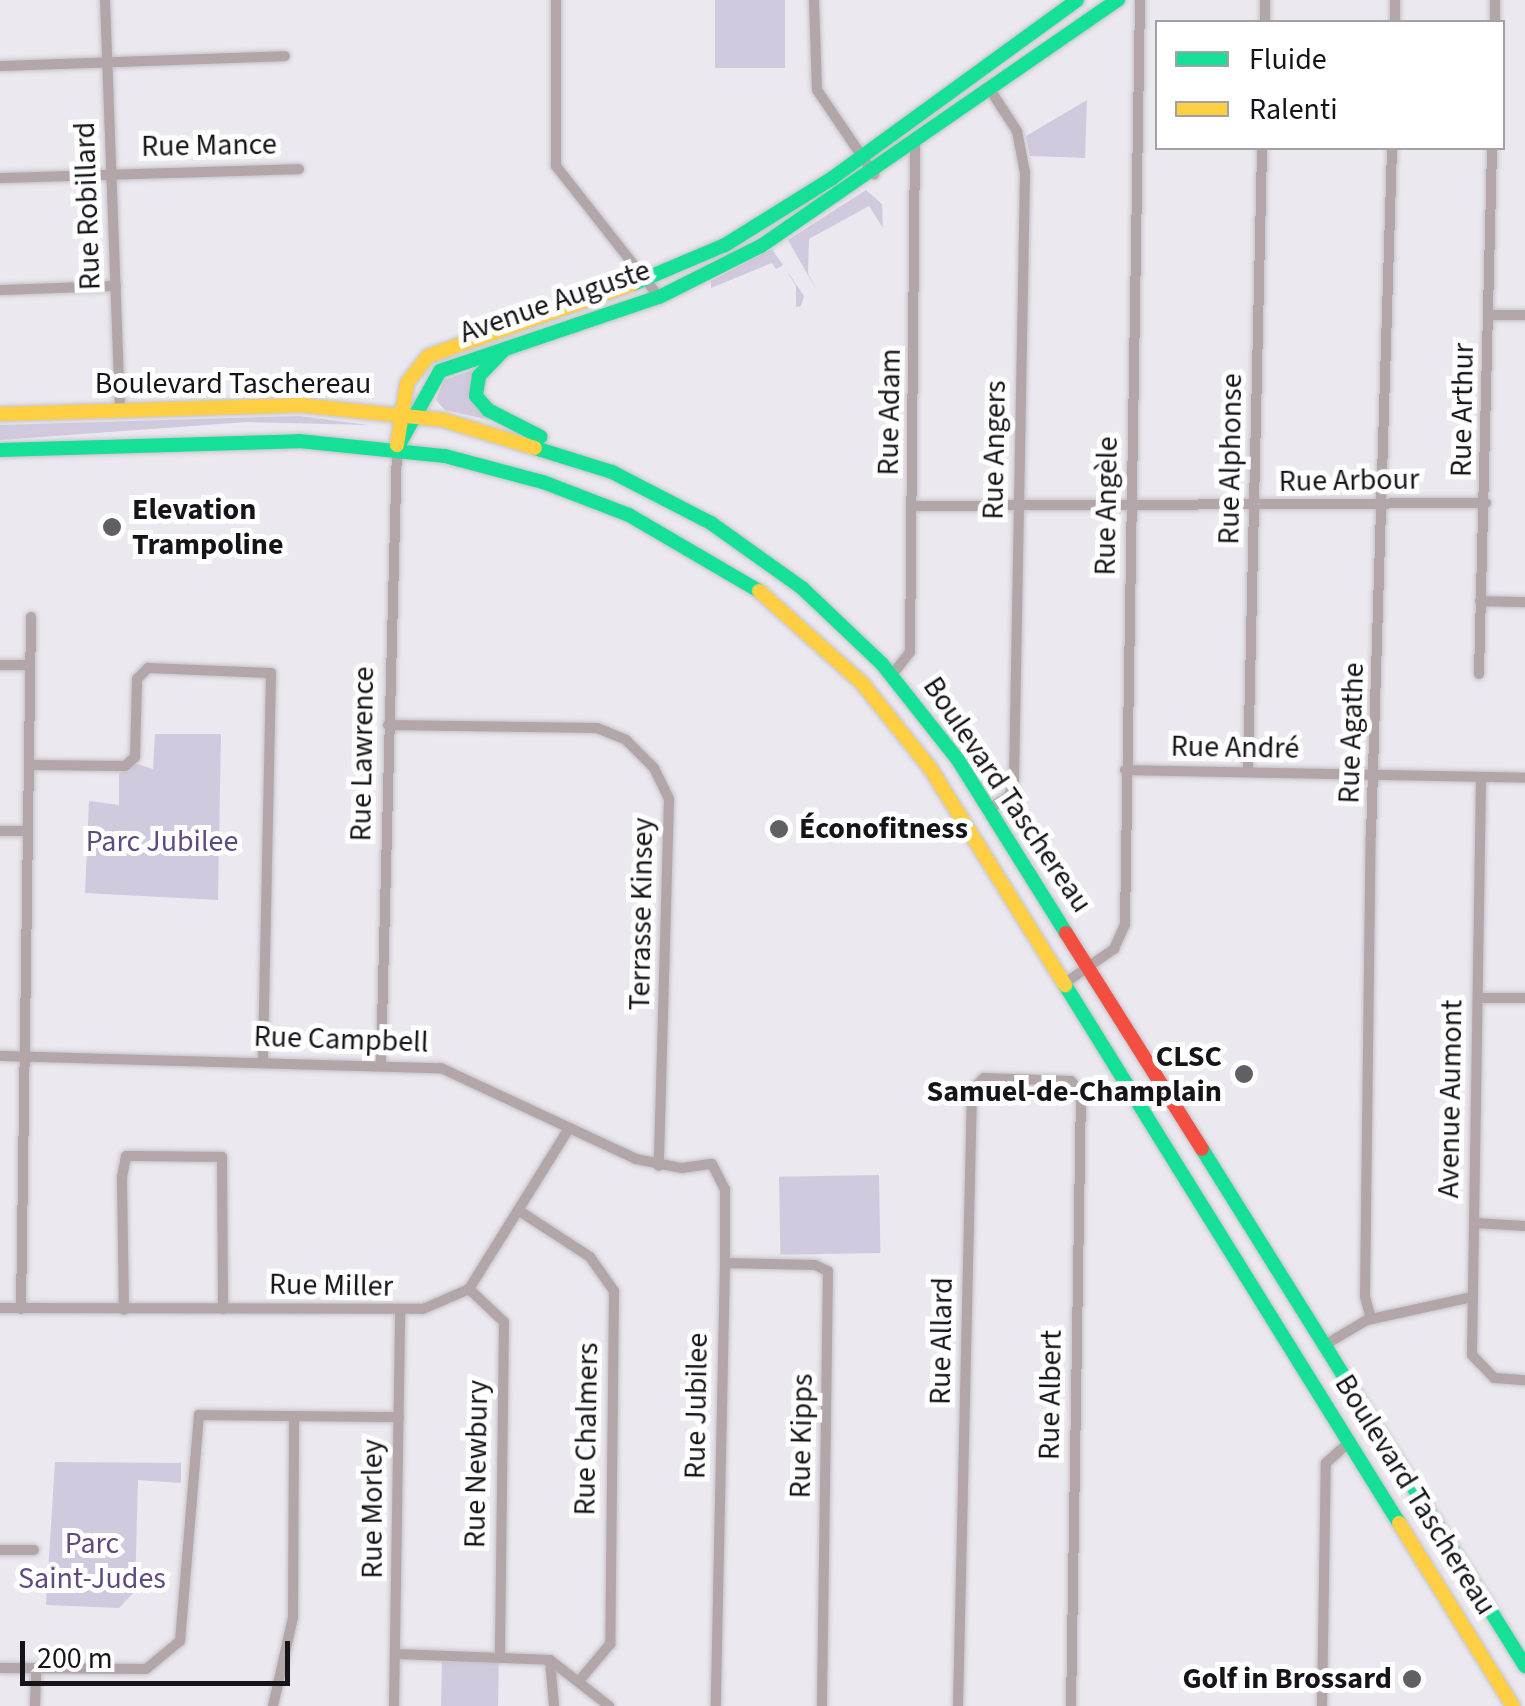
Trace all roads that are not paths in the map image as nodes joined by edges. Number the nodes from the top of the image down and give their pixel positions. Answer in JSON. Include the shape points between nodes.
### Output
{"nodes":[{"id":1,"x":105,"y":0,"type":"edge"},
{"id":2,"x":556,"y":0,"type":"edge"},
{"id":3,"x":814,"y":0,"type":"edge"},
{"id":4,"x":1078,"y":0,"type":"edge"},
{"id":5,"x":1118,"y":0,"type":"edge"},
{"id":6,"x":1140,"y":0,"type":"edge"},
{"id":7,"x":285,"y":56,"type":"dead end"},
{"id":8,"x":107,"y":64,"type":"junction"},
{"id":9,"x":0,"y":66,"type":"edge"},
{"id":10,"x":990,"y":88,"type":"junction"},
{"id":11,"x":915,"y":144,"type":"junction"},
{"id":12,"x":1262,"y":150,"type":"edge"},
{"id":13,"x":1392,"y":150,"type":"edge"},
{"id":14,"x":1492,"y":150,"type":"edge"},
{"id":15,"x":862,"y":157,"type":"junction"},
{"id":16,"x":299,"y":169,"type":"dead end"},
{"id":17,"x":112,"y":174,"type":"junction"},
{"id":18,"x":874,"y":174,"type":"junction"},
{"id":19,"x":0,"y":178,"type":"edge"},
{"id":20,"x":644,"y":280,"type":"junction"},
{"id":21,"x":116,"y":286,"type":"junction"},
{"id":22,"x":0,"y":290,"type":"edge"},
{"id":23,"x":659,"y":297,"type":"junction"},
{"id":24,"x":1489,"y":314,"type":"junction"},
{"id":25,"x":1525,"y":315,"type":"edge"},
{"id":26,"x":503,"y":350,"type":"junction"},
{"id":27,"x":120,"y":410,"type":"junction"},
{"id":28,"x":400,"y":412,"type":"junction"},
{"id":29,"x":0,"y":414,"type":"edge"},
{"id":30,"x":420,"y":415,"type":"junction"},
{"id":31,"x":397,"y":448,"type":"junction"},
{"id":32,"x":0,"y":450,"type":"edge"},
{"id":33,"x":612,"y":472,"type":"junction"},
{"id":34,"x":1486,"y":503,"type":"junction"},
{"id":35,"x":1384,"y":505,"type":"junction"},
{"id":36,"x":913,"y":506,"type":"junction"},
{"id":37,"x":1256,"y":507,"type":"junction"},
{"id":38,"x":1020,"y":508,"type":"junction"},
{"id":39,"x":1133,"y":510,"type":"junction"},
{"id":40,"x":1480,"y":602,"type":"junction"},
{"id":41,"x":1525,"y":602,"type":"edge"},
{"id":42,"x":31,"y":617,"type":"dead end"},
{"id":43,"x":0,"y":665,"type":"edge"},
{"id":44,"x":29,"y":666,"type":"junction"},
{"id":45,"x":1479,"y":674,"type":"dead end"},
{"id":46,"x":892,"y":675,"type":"junction"},
{"id":47,"x":388,"y":725,"type":"junction"},
{"id":48,"x":29,"y":764,"type":"junction"},
{"id":49,"x":1124,"y":770,"type":"junction"},
{"id":50,"x":1248,"y":772,"type":"junction"},
{"id":51,"x":1376,"y":776,"type":"junction"},
{"id":52,"x":1525,"y":778,"type":"edge"},
{"id":53,"x":1481,"y":779,"type":"junction"},
{"id":54,"x":989,"y":809,"type":"junction"},
{"id":55,"x":0,"y":830,"type":"edge"},
{"id":56,"x":27,"y":831,"type":"junction"},
{"id":57,"x":1088,"y":968,"type":"junction"},
{"id":58,"x":1064,"y":984,"type":"junction"},
{"id":59,"x":1478,"y":998,"type":"junction"},
{"id":60,"x":1525,"y":998,"type":"edge"},
{"id":61,"x":0,"y":1056,"type":"edge"},
{"id":62,"x":25,"y":1057,"type":"junction"},
{"id":63,"x":263,"y":1062,"type":"junction"},
{"id":64,"x":381,"y":1062,"type":"junction"},
{"id":65,"x":1078,"y":1085,"type":"joint"},
{"id":66,"x":568,"y":1130,"type":"junction"},
{"id":67,"x":659,"y":1166,"type":"junction"},
{"id":68,"x":521,"y":1212,"type":"junction"},
{"id":69,"x":1475,"y":1222,"type":"junction"},
{"id":70,"x":1525,"y":1226,"type":"edge"},
{"id":71,"x":725,"y":1263,"type":"junction"},
{"id":72,"x":469,"y":1290,"type":"junction"},
{"id":73,"x":1472,"y":1297,"type":"junction"},
{"id":74,"x":0,"y":1308,"type":"edge"},
{"id":75,"x":22,"y":1309,"type":"junction"},
{"id":76,"x":223,"y":1309,"type":"junction"},
{"id":77,"x":124,"y":1310,"type":"junction"},
{"id":78,"x":400,"y":1312,"type":"junction"},
{"id":79,"x":1371,"y":1319,"type":"junction"},
{"id":80,"x":1322,"y":1346,"type":"junction"},
{"id":81,"x":1525,"y":1380,"type":"edge"},
{"id":82,"x":399,"y":1417,"type":"junction"},
{"id":83,"x":294,"y":1418,"type":"junction"},
{"id":84,"x":1349,"y":1442,"type":"junction"},
{"id":85,"x":0,"y":1550,"type":"edge"},
{"id":86,"x":34,"y":1550,"type":"dead end"},
{"id":87,"x":397,"y":1654,"type":"junction"},
{"id":88,"x":500,"y":1654,"type":"junction"},
{"id":89,"x":550,"y":1660,"type":"junction"},
{"id":90,"x":1525,"y":1666,"type":"edge"},
{"id":91,"x":0,"y":1668,"type":"edge"},
{"id":92,"x":36,"y":1669,"type":"junction"},
{"id":93,"x":580,"y":1681,"type":"junction"},
{"id":94,"x":35,"y":1706,"type":"edge"},
{"id":95,"x":273,"y":1706,"type":"edge"},
{"id":96,"x":394,"y":1706,"type":"edge"},
{"id":97,"x":554,"y":1706,"type":"edge"},
{"id":98,"x":609,"y":1706,"type":"edge"},
{"id":99,"x":716,"y":1706,"type":"edge"},
{"id":100,"x":822,"y":1706,"type":"edge"},
{"id":101,"x":958,"y":1706,"type":"edge"},
{"id":102,"x":1071,"y":1706,"type":"edge"},
{"id":103,"x":1322,"y":1706,"type":"edge"},
{"id":104,"x":1514,"y":1706,"type":"edge"}],
"edges":[{"from":1,"to":8,"type":"street","name":"Rue Robillard"},
{"from":2,"to":20,"type":"street","via":[[554,162]]},
{"from":3,"to":15,"type":"street","via":[[816,86]]},
{"from":4,"to":15,"type":"main road","name":"Avenue Auguste"},
{"from":5,"to":10,"type":"main road","name":"Avenue Auguste"},
{"from":6,"to":39,"type":"street","name":"Rue Angèle"},
{"from":7,"to":8,"type":"street"},
{"from":8,"to":9,"type":"street"},
{"from":8,"to":17,"type":"street","name":"Rue Robillard"},
{"from":10,"to":11,"type":"main road","name":"Avenue Auguste"},
{"from":10,"to":38,"type":"street","name":"Rue Angers","via":[[1014,125],[1025,164]]},
{"from":11,"to":18,"type":"main road","name":"Avenue Auguste"},
{"from":11,"to":36,"type":"street","name":"Rue Adam"},
{"from":12,"to":37,"type":"street","name":"Rue Alphonse"},
{"from":13,"to":35,"type":"street","name":"Rue Agathe"},
{"from":14,"to":24,"type":"street","name":"Rue Arthur"},
{"from":15,"to":18,"type":"street"},
{"from":15,"to":20,"type":"main road","name":"Avenue Auguste","via":[[733,240]]},
{"from":16,"to":17,"type":"street","name":"Rue Mance"},
{"from":17,"to":19,"type":"street","name":"Rue Mance"},
{"from":17,"to":21,"type":"street","name":"Rue Robillard"},
{"from":18,"to":23,"type":"main road","name":"Avenue Auguste","via":[[777,238]]},
{"from":20,"to":23,"type":"street"},
{"from":20,"to":28,"type":"main road","name":"Avenue Auguste","via":[[433,353],[412,374]]},
{"from":21,"to":22,"type":"street"},
{"from":21,"to":27,"type":"street","name":"Rue Robillard"},
{"from":23,"to":26,"type":"main road","name":"Avenue Auguste"},
{"from":24,"to":25,"type":"street"},
{"from":24,"to":34,"type":"street","name":"Rue Arthur"},
{"from":26,"to":30,"type":"main road","name":"Avenue Auguste","via":[[440,372]]},
{"from":26,"to":33,"type":"main road","via":[[477,380],[482,406]]},
{"from":27,"to":28,"type":"main road","name":"Boulevard Taschereau","via":[[299,406]]},
{"from":27,"to":29,"type":"main road","name":"Boulevard Taschereau"},
{"from":28,"to":30,"type":"main road","name":"Boulevard Taschereau"},
{"from":28,"to":31,"type":"main road","name":"Avenue Auguste"},
{"from":30,"to":31,"type":"main road","name":"Avenue Auguste"},
{"from":30,"to":33,"type":"main road","name":"Boulevard Taschereau","via":[[534,442]]},
{"from":31,"to":32,"type":"main road","name":"Boulevard Taschereau","via":[[270,441]]},
{"from":31,"to":47,"type":"street","name":"Rue Lawrence"},
{"from":31,"to":58,"type":"main road","name":"Boulevard Taschereau","via":[[528,478],[616,509],[720,563],[784,608],[858,678],[915,746]]},
{"from":33,"to":46,"type":"main road","name":"Boulevard Taschereau","via":[[702,518],[776,567]]},
{"from":34,"to":35,"type":"street","name":"Rue Arbour"},
{"from":34,"to":40,"type":"street","name":"Rue Arthur"},
{"from":35,"to":37,"type":"street","name":"Rue Arbour"},
{"from":35,"to":51,"type":"street","name":"Rue Agathe"},
{"from":36,"to":38,"type":"street","name":"Rue Arbour"},
{"from":36,"to":46,"type":"street","name":"Rue Adam","via":[[910,655]]},
{"from":37,"to":39,"type":"street","name":"Rue Arbour"},
{"from":37,"to":50,"type":"street","name":"Rue Alphonse"},
{"from":38,"to":39,"type":"street","name":"Rue Arbour"},
{"from":38,"to":54,"type":"street","name":"Rue Angers","via":[[1012,611],[1014,784]]},
{"from":39,"to":49,"type":"street","name":"Rue Angèle"},
{"from":40,"to":41,"type":"street"},
{"from":40,"to":45,"type":"street","name":"Rue Arthur"},
{"from":42,"to":44,"type":"street"},
{"from":43,"to":44,"type":"street"},
{"from":44,"to":48,"type":"street"},
{"from":46,"to":54,"type":"main road","name":"Boulevard Taschereau"},
{"from":47,"to":64,"type":"street","name":"Rue Lawrence"},
{"from":47,"to":67,"type":"street","name":"Terrasse Kinsey","via":[[598,728],[626,740],[654,768],[670,799]]},
{"from":48,"to":56,"type":"street"},
{"from":48,"to":63,"type":"street","via":[[131,762],[137,678],[148,668],[271,673]]},
{"from":49,"to":50,"type":"street","name":"Rue André"},
{"from":49,"to":57,"type":"street","name":"Rue Angèle","via":[[1124,931],[1116,947]]},
{"from":50,"to":51,"type":"street","name":"Rue André"},
{"from":51,"to":53,"type":"street","name":"Rue André"},
{"from":51,"to":79,"type":"street","name":"Rue Agathe","via":[[1365,1296]]},
{"from":52,"to":53,"type":"street","name":"Rue André"},
{"from":53,"to":59,"type":"street","name":"Avenue Aumont"},
{"from":54,"to":57,"type":"main road","name":"Boulevard Taschereau"},
{"from":55,"to":56,"type":"street"},
{"from":56,"to":62,"type":"street"},
{"from":57,"to":58,"type":"street","name":"Rue Angèle"},
{"from":57,"to":80,"type":"main road","name":"Boulevard Taschereau"},
{"from":58,"to":84,"type":"main road","name":"Boulevard Taschereau"},
{"from":59,"to":60,"type":"street"},
{"from":59,"to":69,"type":"street","name":"Avenue Aumont"},
{"from":61,"to":62,"type":"street","name":"Rue Campbell"},
{"from":62,"to":63,"type":"street","name":"Rue Campbell"},
{"from":62,"to":75,"type":"street"},
{"from":63,"to":64,"type":"street","name":"Rue Campbell"},
{"from":64,"to":66,"type":"street","name":"Rue Campbell","via":[[441,1068]]},
{"from":65,"to":101,"type":"street","name":"Rue Allard","via":[[982,1078],[972,1087]]},
{"from":65,"to":102,"type":"street","name":"Rue Albert"},
{"from":66,"to":67,"type":"street","name":"Rue Campbell"},
{"from":66,"to":68,"type":"street"},
{"from":67,"to":71,"type":"street","name":"Rue Jubilee","via":[[712,1164],[724,1189]]},
{"from":68,"to":72,"type":"street"},
{"from":68,"to":93,"type":"street","name":"Rue Chalmers","via":[[590,1257],[614,1291],[610,1644]]},
{"from":69,"to":70,"type":"street"},
{"from":69,"to":73,"type":"street","name":"Avenue Aumont"},
{"from":71,"to":99,"type":"street","name":"Rue Jubilee"},
{"from":71,"to":100,"type":"street","name":"Rue Kipps","via":[[828,1271]]},
{"from":72,"to":78,"type":"street","name":"Rue Miller"},
{"from":72,"to":88,"type":"street","name":"Rue Newbury","via":[[504,1322]]},
{"from":73,"to":79,"type":"street"},
{"from":73,"to":81,"type":"street","name":"Avenue Aumont","via":[[1472,1355],[1480,1368],[1511,1383]]},
{"from":74,"to":75,"type":"street","name":"Rue Miller"},
{"from":75,"to":77,"type":"street","name":"Rue Miller"},
{"from":76,"to":77,"type":"street","name":"Rue Miller"},
{"from":76,"to":77,"type":"street","via":[[222,1157],[126,1156]]},
{"from":76,"to":78,"type":"street","name":"Rue Miller"},
{"from":78,"to":82,"type":"street","name":"Rue Morley"},
{"from":79,"to":80,"type":"street"},
{"from":80,"to":90,"type":"main road","name":"Boulevard Taschereau"},
{"from":82,"to":83,"type":"street"},
{"from":82,"to":87,"type":"street","name":"Rue Morley"},
{"from":83,"to":92,"type":"street","via":[[199,1414],[186,1624],[164,1658],[146,1669]]},
{"from":83,"to":95,"type":"street","via":[[293,1617]]},
{"from":84,"to":103,"type":"street","via":[[1326,1461]]},
{"from":84,"to":104,"type":"main road","name":"Boulevard Taschereau"},
{"from":85,"to":86,"type":"street"},
{"from":87,"to":88,"type":"street"},
{"from":87,"to":96,"type":"street","name":"Rue Morley"},
{"from":88,"to":89,"type":"street"},
{"from":89,"to":93,"type":"street"},
{"from":89,"to":97,"type":"street"},
{"from":91,"to":92,"type":"street"},
{"from":92,"to":94,"type":"street"},
{"from":93,"to":98,"type":"street"}]}
